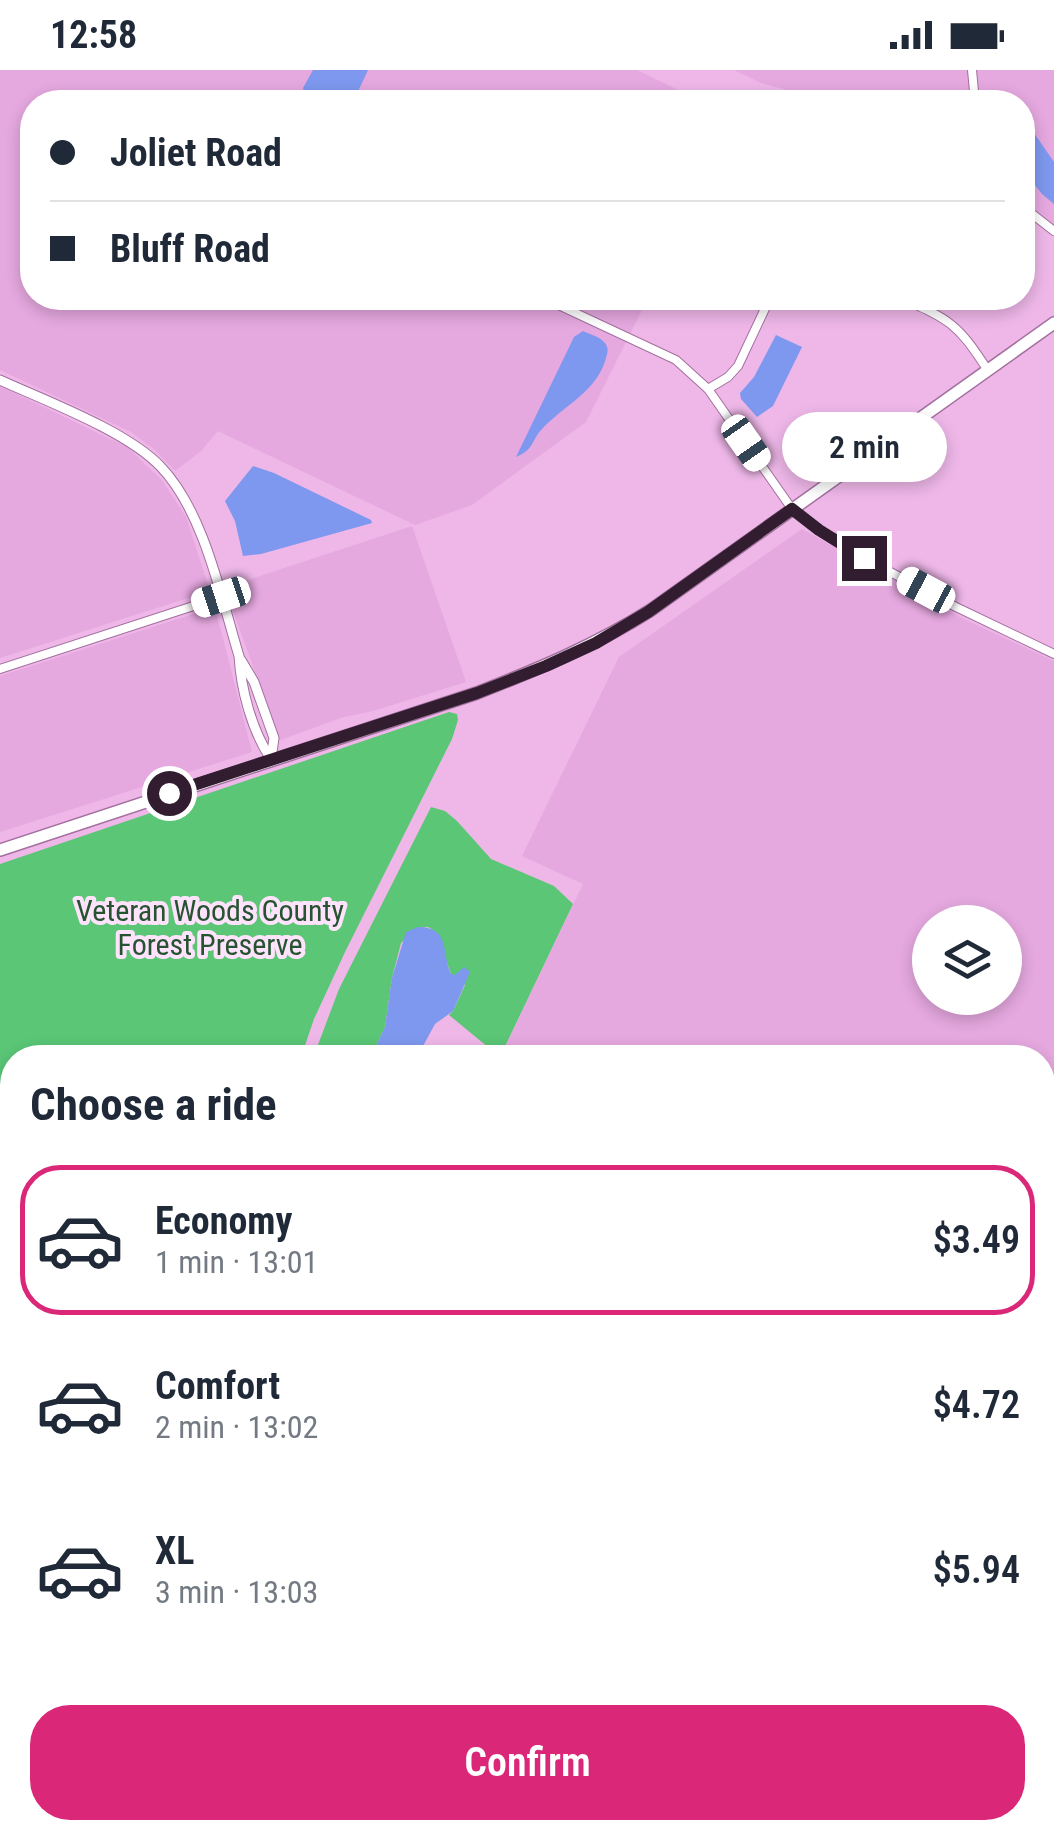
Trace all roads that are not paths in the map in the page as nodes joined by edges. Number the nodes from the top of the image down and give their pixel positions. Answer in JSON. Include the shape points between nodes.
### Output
{"nodes":[{"id":1,"x":569,"y":310,"type":"edge"},
{"id":2,"x":764,"y":310,"type":"edge"},
{"id":3,"x":924,"y":310,"type":"edge"},
{"id":4,"x":1054,"y":323,"type":"edge"},
{"id":5,"x":988,"y":370,"type":"junction"},
{"id":6,"x":0,"y":380,"type":"edge"},
{"id":7,"x":708,"y":389,"type":"junction"},
{"id":8,"x":792,"y":509,"type":"junction"},
{"id":9,"x":221,"y":597,"type":"junction"},
{"id":10,"x":1054,"y":654,"type":"edge"},
{"id":11,"x":0,"y":668,"type":"edge"},
{"id":12,"x":271,"y":760,"type":"junction"},
{"id":13,"x":0,"y":850,"type":"edge"}],
"edges":[{"from":1,"to":7,"type":"street","via":[[676,360]]},
{"from":2,"to":7,"type":"street","via":[[734,372]]},
{"from":3,"to":5,"type":"street","via":[[953,324]]},
{"from":4,"to":5,"type":"main road"},
{"from":5,"to":8,"type":"main road"},
{"from":6,"to":9,"type":"street","via":[[108,431],[161,467],[198,524]]},
{"from":7,"to":8,"type":"street"},
{"from":8,"to":10,"type":"street","via":[[864,558]]},
{"from":8,"to":12,"type":"main road","via":[[596,643],[477,693]]},
{"from":9,"to":11,"type":"street"},
{"from":9,"to":12,"type":"street","via":[[274,738]]},
{"from":12,"to":13,"type":"main road"}]}
